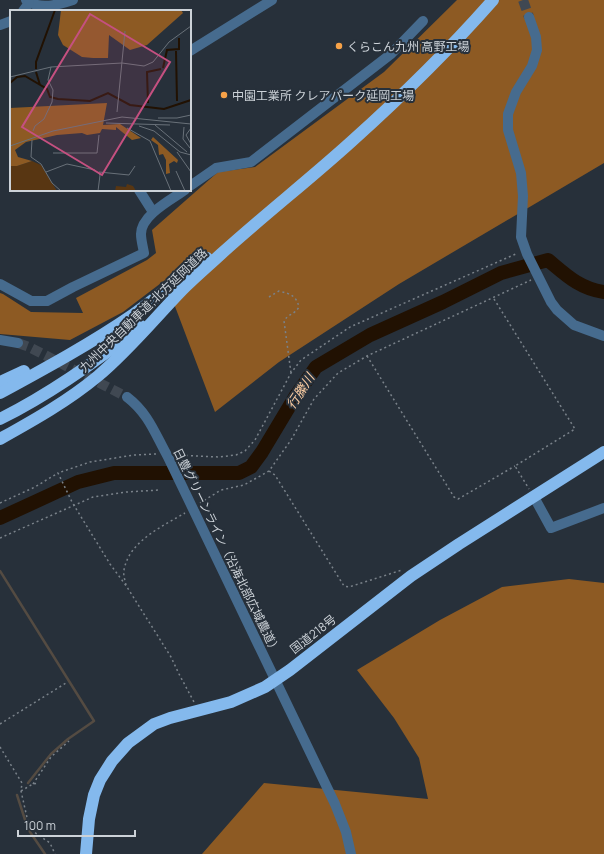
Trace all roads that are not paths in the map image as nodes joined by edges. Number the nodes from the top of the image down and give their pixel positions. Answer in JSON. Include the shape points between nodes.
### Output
{"nodes":[{"id":1,"x":73,"y":0,"type":"edge"},
{"id":2,"x":493,"y":0,"type":"edge"},
{"id":3,"x":28,"y":1,"type":"edge"},
{"id":4,"x":267,"y":1,"type":"edge"},
{"id":5,"x":24,"y":10,"type":"edge"},
{"id":6,"x":529,"y":17,"type":"tunnel mouth"},
{"id":7,"x":10,"y":21,"type":"edge"},
{"id":8,"x":423,"y":21,"type":"dead end"},
{"id":9,"x":0,"y":26,"type":"edge"},
{"id":10,"x":191,"y":50,"type":"edge"},
{"id":11,"x":191,"y":185,"type":"edge"},
{"id":12,"x":140,"y":191,"type":"edge"},
{"id":13,"x":184,"y":191,"type":"edge"},
{"id":14,"x":278,"y":204,"type":"junction"},
{"id":15,"x":153,"y":212,"type":"junction"},
{"id":16,"x":0,"y":284,"type":"edge"},
{"id":17,"x":170,"y":285,"type":"junction"},
{"id":18,"x":182,"y":290,"type":"junction"},
{"id":19,"x":604,"y":336,"type":"edge"},
{"id":20,"x":0,"y":340,"type":"edge"},
{"id":21,"x":18,"y":343,"type":"tunnel mouth"},
{"id":22,"x":0,"y":382,"type":"edge"},
{"id":23,"x":0,"y":393,"type":"edge"},
{"id":24,"x":127,"y":397,"type":"tunnel mouth"},
{"id":25,"x":0,"y":419,"type":"edge"},
{"id":26,"x":0,"y":439,"type":"edge"},
{"id":27,"x":604,"y":452,"type":"edge"},
{"id":28,"x":534,"y":497,"type":"junction"},
{"id":29,"x":604,"y":508,"type":"edge"},
{"id":30,"x":86,"y":854,"type":"edge"},
{"id":31,"x":351,"y":854,"type":"edge"}],
"edges":[{"from":1,"to":3,"type":"street","via":[[41,6]]},
{"from":2,"to":14,"type":"highway","name":"九州中央自動車道;北方延岡道路","via":[[386,109]]},
{"from":3,"to":5,"type":"street"},
{"from":4,"to":10,"type":"street"},
{"from":6,"to":19,"type":"street","via":[[536,37],[537,50],[532,66],[516,92],[508,114],[508,130],[521,173],[521,237],[551,302],[564,318],[574,325]]},
{"from":7,"to":9,"type":"street"},
{"from":8,"to":11,"type":"street","via":[[391,54],[251,162],[216,168]]},
{"from":12,"to":15,"type":"street"},
{"from":13,"to":15,"type":"street"},
{"from":14,"to":17,"type":"highway","name":"九州中央自動車道;北方延岡道路"},
{"from":14,"to":18,"type":"highway","name":"九州中央自動車道;北方延岡道路"},
{"from":15,"to":16,"type":"street","via":[[143,223],[141,234],[144,253],[47,301],[31,302]]},
{"from":17,"to":22,"type":"highway","via":[[70,348]]},
{"from":17,"to":23,"type":"highway","name":"九州中央自動車道;北方延岡道路","via":[[113,327]]},
{"from":18,"to":25,"type":"highway","via":[[101,356],[49,391]]},
{"from":18,"to":26,"type":"highway","name":"九州中央自動車道;北方延岡道路","via":[[98,376],[68,399]]},
{"from":20,"to":21,"type":"street"},
{"from":24,"to":31,"type":"street","name":"日豊グリーンライン（沿海北部広域農道）","via":[[147,418],[167,455],[335,804]]},
{"from":27,"to":28,"type":"highway","name":"国道218号"},
{"from":28,"to":29,"type":"street","via":[[551,528]]},
{"from":28,"to":30,"type":"highway","name":"国道218号","via":[[411,576],[265,687],[231,702],[154,724],[128,743],[100,780],[89,819]]}]}
